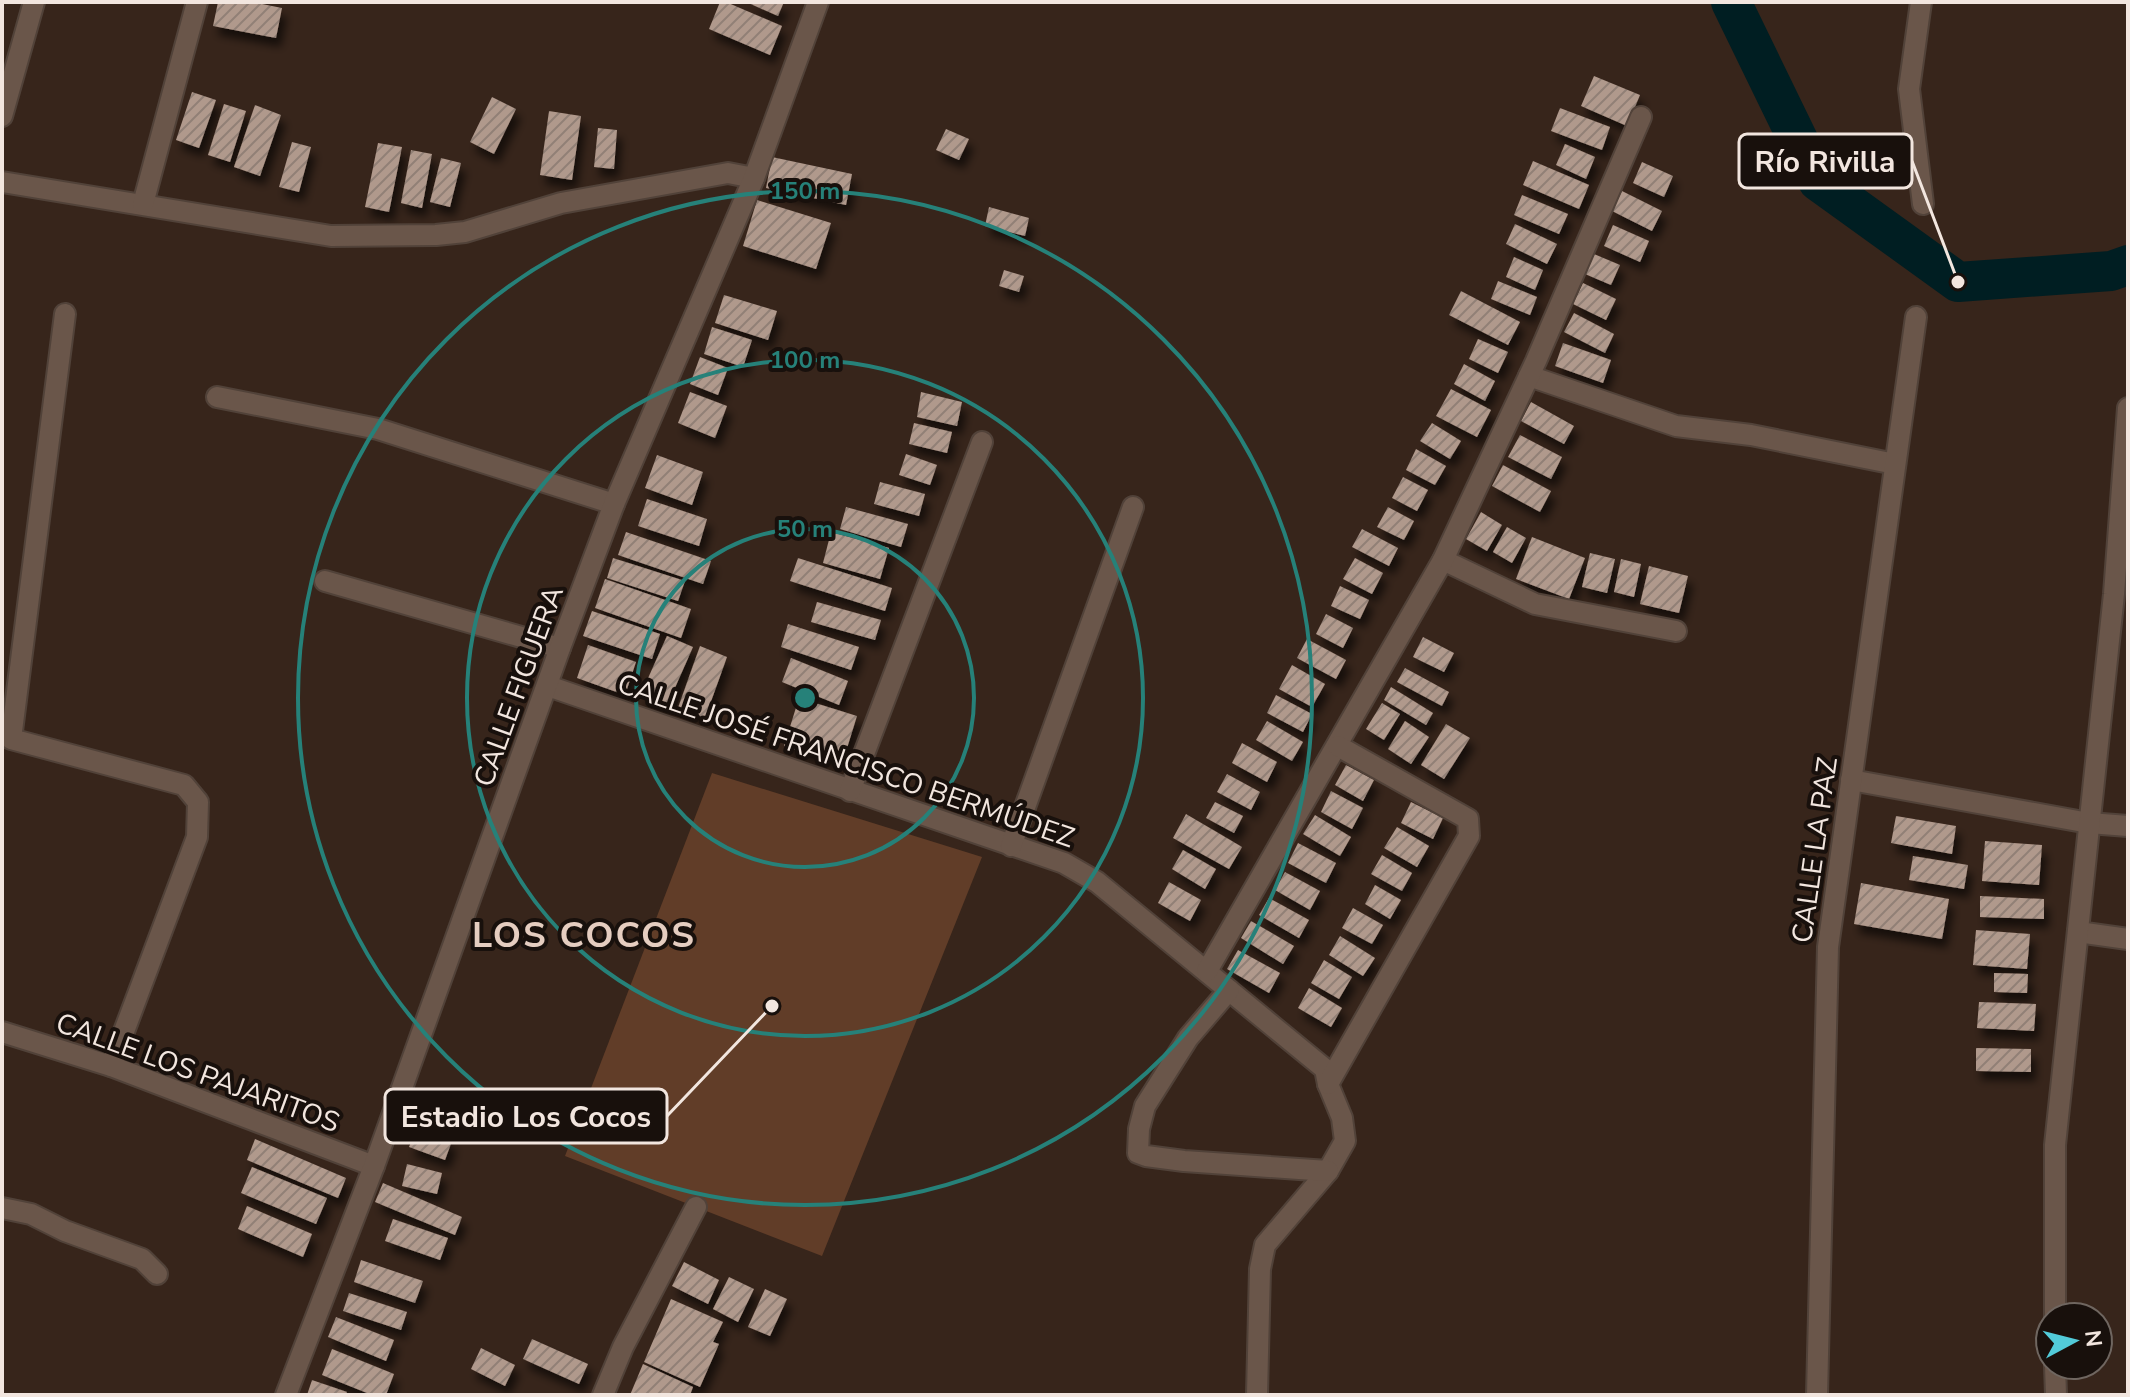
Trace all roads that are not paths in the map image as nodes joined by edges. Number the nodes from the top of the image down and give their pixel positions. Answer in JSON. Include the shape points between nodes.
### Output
{"nodes":[{"id":1,"x":34,"y":2,"type":"edge"},
{"id":2,"x":197,"y":2,"type":"edge"},
{"id":3,"x":818,"y":2,"type":"edge"},
{"id":4,"x":1921,"y":2,"type":"edge"},
{"id":5,"x":2,"y":116,"type":"edge"},
{"id":6,"x":1641,"y":117,"type":"dead end"},
{"id":7,"x":754,"y":178,"type":"junction"},
{"id":8,"x":2,"y":182,"type":"edge"},
{"id":9,"x":143,"y":204,"type":"junction"},
{"id":10,"x":1923,"y":204,"type":"dead end"},
{"id":11,"x":65,"y":314,"type":"dead end"},
{"id":12,"x":1916,"y":317,"type":"dead end"},
{"id":13,"x":1529,"y":376,"type":"junction"},
{"id":14,"x":217,"y":397,"type":"dead end"},
{"id":15,"x":2128,"y":408,"type":"edge"},
{"id":16,"x":982,"y":442,"type":"dead end"},
{"id":17,"x":1895,"y":464,"type":"junction"},
{"id":18,"x":614,"y":504,"type":"junction"},
{"id":19,"x":1133,"y":507,"type":"dead end"},
{"id":20,"x":1443,"y":560,"type":"junction"},
{"id":21,"x":325,"y":581,"type":"dead end"},
{"id":22,"x":1676,"y":631,"type":"dead end"},
{"id":23,"x":560,"y":648,"type":"junction"},
{"id":24,"x":548,"y":686,"type":"junction"},
{"id":25,"x":1338,"y":746,"type":"junction"},
{"id":26,"x":1851,"y":780,"type":"junction"},
{"id":27,"x":850,"y":791,"type":"junction"},
{"id":28,"x":2089,"y":823,"type":"junction"},
{"id":29,"x":2128,"y":826,"type":"edge"},
{"id":30,"x":1011,"y":846,"type":"junction"},
{"id":31,"x":2078,"y":932,"type":"junction"},
{"id":32,"x":2128,"y":939,"type":"edge"},
{"id":33,"x":1207,"y":971,"type":"junction"},
{"id":34,"x":1229,"y":990,"type":"junction"},
{"id":35,"x":2,"y":1032,"type":"edge"},
{"id":36,"x":111,"y":1066,"type":"junction"},
{"id":37,"x":1328,"y":1084,"type":"junction"},
{"id":38,"x":374,"y":1166,"type":"junction"},
{"id":39,"x":1328,"y":1171,"type":"junction"},
{"id":40,"x":696,"y":1207,"type":"dead end"},
{"id":41,"x":2,"y":1208,"type":"edge"},
{"id":42,"x":157,"y":1274,"type":"dead end"},
{"id":43,"x":2055,"y":1301,"type":"edge"},
{"id":44,"x":286,"y":1395,"type":"edge"},
{"id":45,"x":603,"y":1395,"type":"edge"},
{"id":46,"x":1257,"y":1395,"type":"edge"},
{"id":47,"x":1817,"y":1395,"type":"edge"}],
"edges":[{"from":1,"to":5,"type":"street"},
{"from":2,"to":9,"type":"street"},
{"from":3,"to":7,"type":"street","name":"CALLE FIGUERA"},
{"from":4,"to":10,"type":"street","via":[[1909,89]]},
{"from":6,"to":13,"type":"street"},
{"from":7,"to":9,"type":"street","via":[[728,173],[561,203],[465,232],[436,235],[331,236]]},
{"from":7,"to":18,"type":"street","name":"CALLE FIGUERA"},
{"from":8,"to":9,"type":"street"},
{"from":11,"to":36,"type":"street","via":[[11,739],[184,785],[198,802],[197,837]]},
{"from":12,"to":17,"type":"street","name":"CALLE LA PAZ"},
{"from":13,"to":17,"type":"street","via":[[1676,426]]},
{"from":13,"to":20,"type":"street"},
{"from":14,"to":18,"type":"street","via":[[378,429]]},
{"from":15,"to":28,"type":"street"},
{"from":16,"to":27,"type":"street"},
{"from":17,"to":26,"type":"street","name":"CALLE LA PAZ"},
{"from":18,"to":23,"type":"street","name":"CALLE FIGUERA"},
{"from":19,"to":30,"type":"street"},
{"from":20,"to":22,"type":"street","via":[[1535,604]]},
{"from":20,"to":25,"type":"street"},
{"from":21,"to":23,"type":"street"},
{"from":23,"to":24,"type":"street","name":"CALLE FIGUERA"},
{"from":24,"to":27,"type":"street","name":"CALLE JOSÉ FRANCISCO BERMÚDEZ"},
{"from":24,"to":38,"type":"street","name":"CALLE FIGUERA"},
{"from":25,"to":33,"type":"street"},
{"from":25,"to":37,"type":"street","via":[[1468,819],[1470,826]]},
{"from":26,"to":28,"type":"street"},
{"from":26,"to":47,"type":"street","name":"CALLE LA PAZ","via":[[1828,947]]},
{"from":27,"to":30,"type":"street","name":"CALLE JOSÉ FRANCISCO BERMÚDEZ"},
{"from":28,"to":29,"type":"street"},
{"from":28,"to":31,"type":"street"},
{"from":30,"to":33,"type":"street","name":"CALLE JOSÉ FRANCISCO BERMÚDEZ","via":[[1064,863],[1097,882]]},
{"from":31,"to":32,"type":"street"},
{"from":31,"to":43,"type":"street","via":[[2055,1145]]},
{"from":33,"to":34,"type":"street","name":"CALLE JOSÉ FRANCISCO BERMÚDEZ"},
{"from":34,"to":37,"type":"street","name":"CALLE JOSÉ FRANCISCO BERMÚDEZ","via":[[1325,1069]]},
{"from":34,"to":39,"type":"street","via":[[1188,1038],[1145,1106],[1138,1153]]},
{"from":35,"to":36,"type":"street","name":"CALLE LOS PAJARITOS"},
{"from":36,"to":38,"type":"street","name":"CALLE LOS PAJARITOS"},
{"from":37,"to":39,"type":"street","name":"CALLE JOSÉ FRANCISCO BERMÚDEZ","via":[[1345,1141]]},
{"from":38,"to":44,"type":"street","name":"CALLE FIGUERA"},
{"from":39,"to":46,"type":"street","name":"CALLE JOSÉ FRANCISCO BERMÚDEZ","via":[[1265,1245]]},
{"from":40,"to":45,"type":"street"},
{"from":41,"to":42,"type":"street","via":[[31,1214],[142,1259]]}]}
